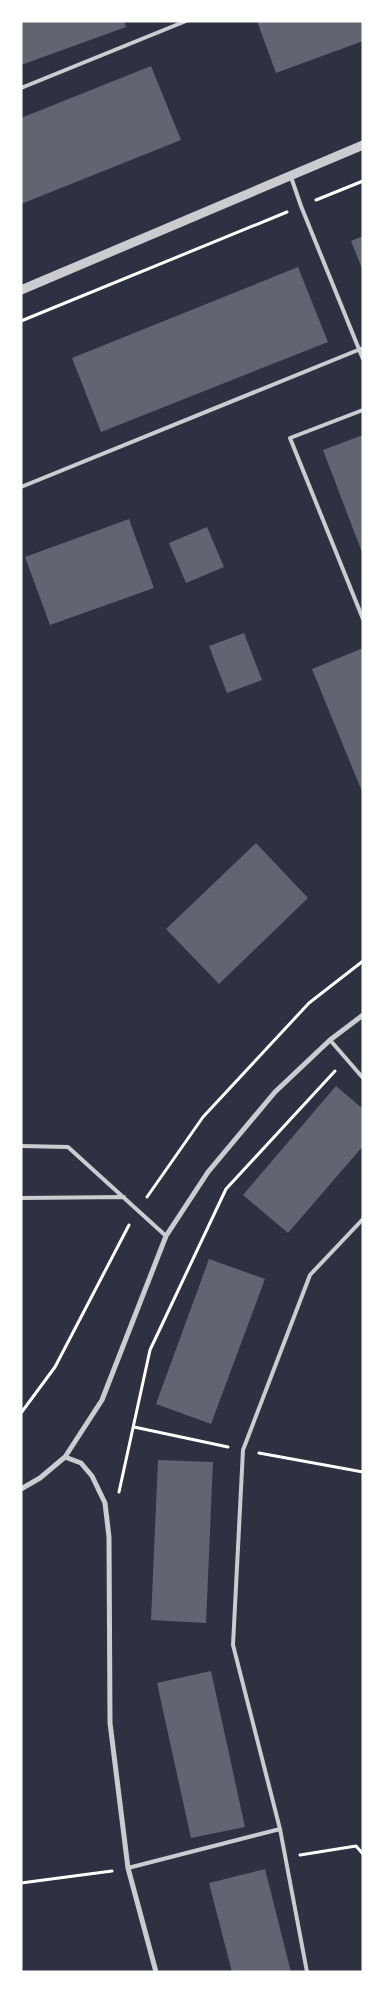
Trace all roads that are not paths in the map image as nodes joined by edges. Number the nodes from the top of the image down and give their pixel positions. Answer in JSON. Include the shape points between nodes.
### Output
{"nodes":[{"id":1,"x":186,"y":21,"type":"edge"},
{"id":2,"x":21,"y":88,"type":"edge"},
{"id":3,"x":363,"y":145,"type":"edge"},
{"id":4,"x":291,"y":177,"type":"junction"},
{"id":5,"x":21,"y":290,"type":"edge"},
{"id":6,"x":361,"y":348,"type":"edge"},
{"id":7,"x":363,"y":359,"type":"edge"},
{"id":8,"x":363,"y":410,"type":"edge"},
{"id":9,"x":21,"y":487,"type":"edge"},
{"id":10,"x":363,"y":619,"type":"edge"},
{"id":11,"x":363,"y":1015,"type":"edge"},
{"id":12,"x":330,"y":1040,"type":"junction"},
{"id":13,"x":363,"y":1078,"type":"edge"},
{"id":14,"x":21,"y":1146,"type":"edge"},
{"id":15,"x":124,"y":1196,"type":"junction"},
{"id":16,"x":21,"y":1198,"type":"edge"},
{"id":17,"x":363,"y":1218,"type":"edge"},
{"id":18,"x":166,"y":1236,"type":"junction"},
{"id":19,"x":65,"y":1457,"type":"junction"},
{"id":20,"x":21,"y":1490,"type":"edge"},
{"id":21,"x":280,"y":1829,"type":"junction"},
{"id":22,"x":128,"y":1868,"type":"junction"},
{"id":23,"x":156,"y":1972,"type":"edge"},
{"id":24,"x":307,"y":1972,"type":"edge"}],
"edges":[{"from":1,"to":2,"type":"lane"},
{"from":3,"to":4,"type":"street"},
{"from":4,"to":5,"type":"street"},
{"from":4,"to":6,"type":"lane"},
{"from":6,"to":7,"type":"lane"},
{"from":6,"to":9,"type":"lane"},
{"from":8,"to":10,"type":"lane","via":[[290,438]]},
{"from":11,"to":12,"type":"street"},
{"from":12,"to":13,"type":"lane"},
{"from":12,"to":18,"type":"street","via":[[275,1092],[208,1172]]},
{"from":14,"to":15,"type":"lane","via":[[68,1146]]},
{"from":15,"to":16,"type":"lane"},
{"from":15,"to":18,"type":"lane"},
{"from":17,"to":21,"type":"lane","via":[[310,1274],[243,1450],[233,1645]]},
{"from":18,"to":19,"type":"street","via":[[102,1400]]},
{"from":19,"to":20,"type":"street"},
{"from":19,"to":22,"type":"street","via":[[81,1463],[92,1476],[105,1503],[109,1537],[110,1723]]},
{"from":21,"to":22,"type":"lane"},
{"from":21,"to":24,"type":"lane"},
{"from":22,"to":23,"type":"street"}]}
